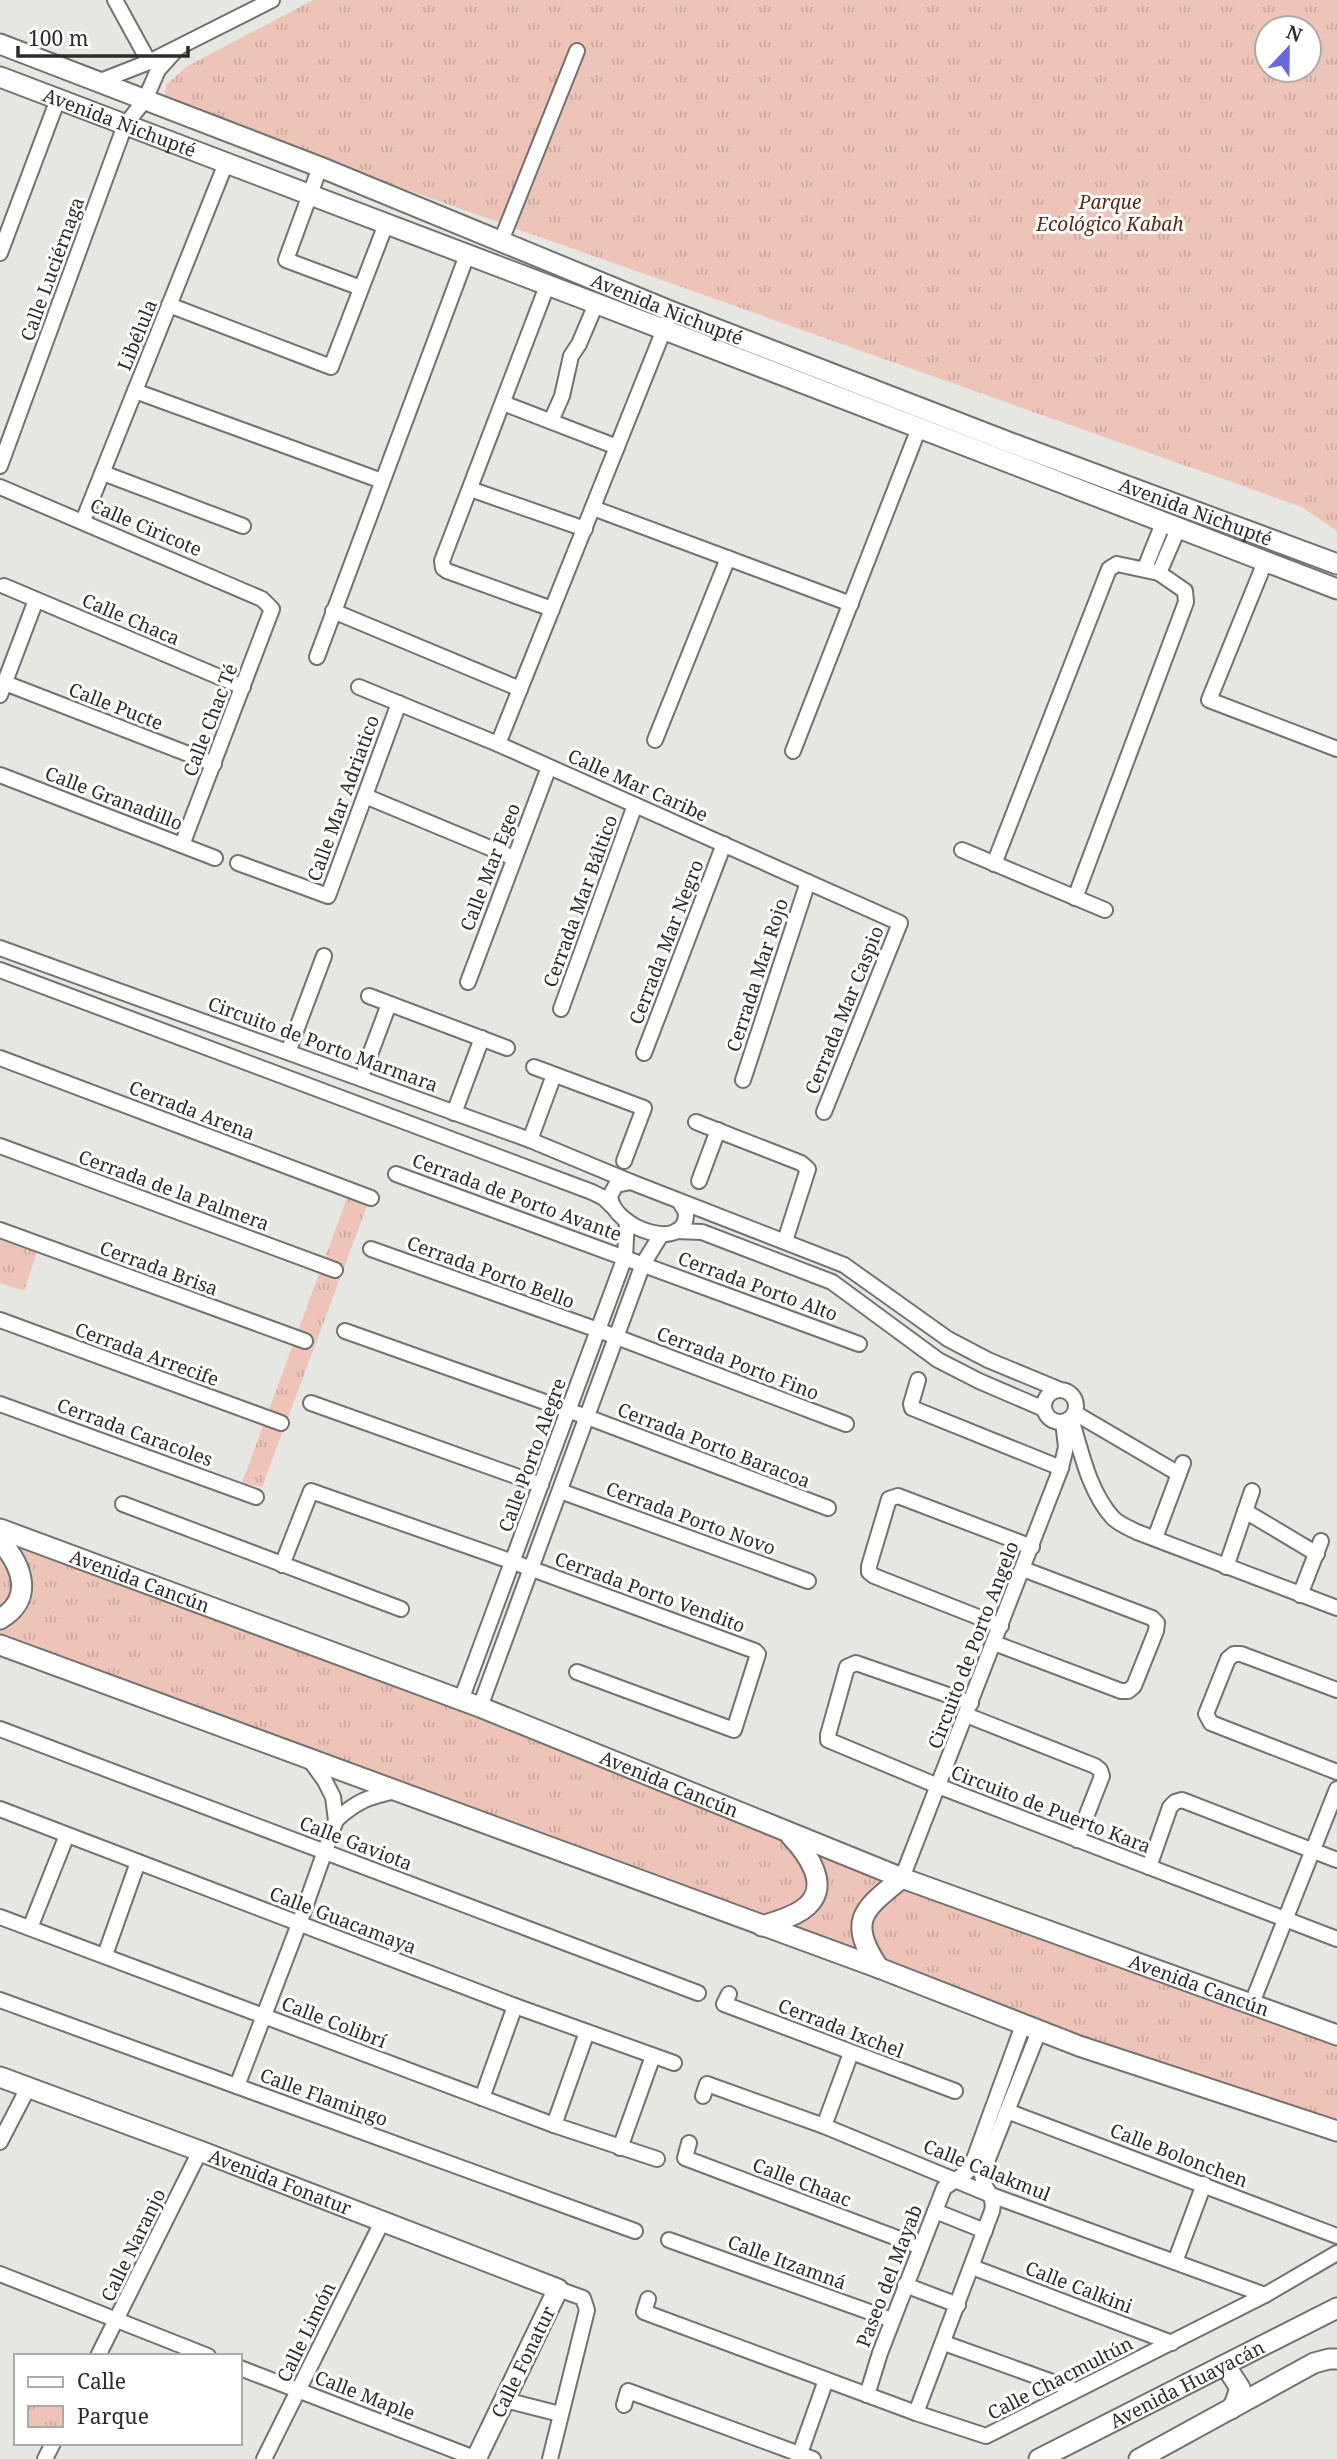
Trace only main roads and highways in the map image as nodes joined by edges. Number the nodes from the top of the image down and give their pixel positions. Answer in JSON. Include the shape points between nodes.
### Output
{"nodes":[{"id":1,"x":0,"y":44,"type":"edge"},
{"id":2,"x":0,"y":77,"type":"edge"},
{"id":3,"x":1008,"y":452,"type":"junction"},
{"id":4,"x":1337,"y":564,"type":"edge"},
{"id":5,"x":1337,"y":589,"type":"edge"},
{"id":6,"x":0,"y":1529,"type":"edge"},
{"id":7,"x":0,"y":1541,"type":"edge"},
{"id":8,"x":0,"y":1619,"type":"edge"},
{"id":9,"x":0,"y":1645,"type":"edge"},
{"id":10,"x":787,"y":1832,"type":"junction"},
{"id":11,"x":902,"y":1878,"type":"junction"},
{"id":12,"x":762,"y":1926,"type":"junction"},
{"id":13,"x":879,"y":1968,"type":"junction"},
{"id":14,"x":1337,"y":2035,"type":"edge"},
{"id":15,"x":0,"y":2077,"type":"edge"},
{"id":16,"x":1337,"y":2131,"type":"edge"},
{"id":17,"x":558,"y":2290,"type":"joint"},
{"id":18,"x":1337,"y":2308,"type":"edge"},
{"id":19,"x":1337,"y":2359,"type":"edge"},
{"id":20,"x":1226,"y":2365,"type":"junction"},
{"id":21,"x":1231,"y":2409,"type":"junction"},
{"id":22,"x":477,"y":2459,"type":"edge"},
{"id":23,"x":1039,"y":2459,"type":"edge"},
{"id":24,"x":1139,"y":2459,"type":"edge"}],
"edges":[{"from":1,"to":3,"type":"main road","name":"Avenida Nichupté","via":[[320,167]]},
{"from":2,"to":3,"type":"main road","name":"Avenida Nichupté","via":[[919,428]]},
{"from":3,"to":4,"type":"main road","name":"Avenida Nichupté"},
{"from":3,"to":5,"type":"main road","name":"Avenida Nichupté","via":[[1171,526]]},
{"from":6,"to":10,"type":"main road","name":"Avenida Cancún","via":[[471,1704]]},
{"from":7,"to":8,"type":"main road","via":[[16,1561],[22,1580],[15,1608]]},
{"from":9,"to":12,"type":"main road"},
{"from":10,"to":11,"type":"main road","name":"Avenida Cancún"},
{"from":10,"to":12,"type":"main road","via":[[814,1865],[815,1893],[801,1911]]},
{"from":11,"to":13,"type":"main road","via":[[873,1900],[863,1919],[864,1941]]},
{"from":11,"to":14,"type":"main road","name":"Avenida Cancún"},
{"from":12,"to":13,"type":"main road"},
{"from":13,"to":16,"type":"main road","via":[[1031,2028]]},
{"from":15,"to":17,"type":"main road","name":"Avenida Fonatur"},
{"from":17,"to":22,"type":"main road","name":"Calle Fonatur"},
{"from":18,"to":20,"type":"main road","name":"Avenida Huayacán"},
{"from":19,"to":21,"type":"main road","name":"Avenida Huayacán","via":[[1314,2363]]},
{"from":20,"to":21,"type":"main road","via":[[1240,2388]]},
{"from":20,"to":23,"type":"main road","name":"Avenida Huayacán"},
{"from":21,"to":24,"type":"main road","name":"Avenida Huayacán"}]}
